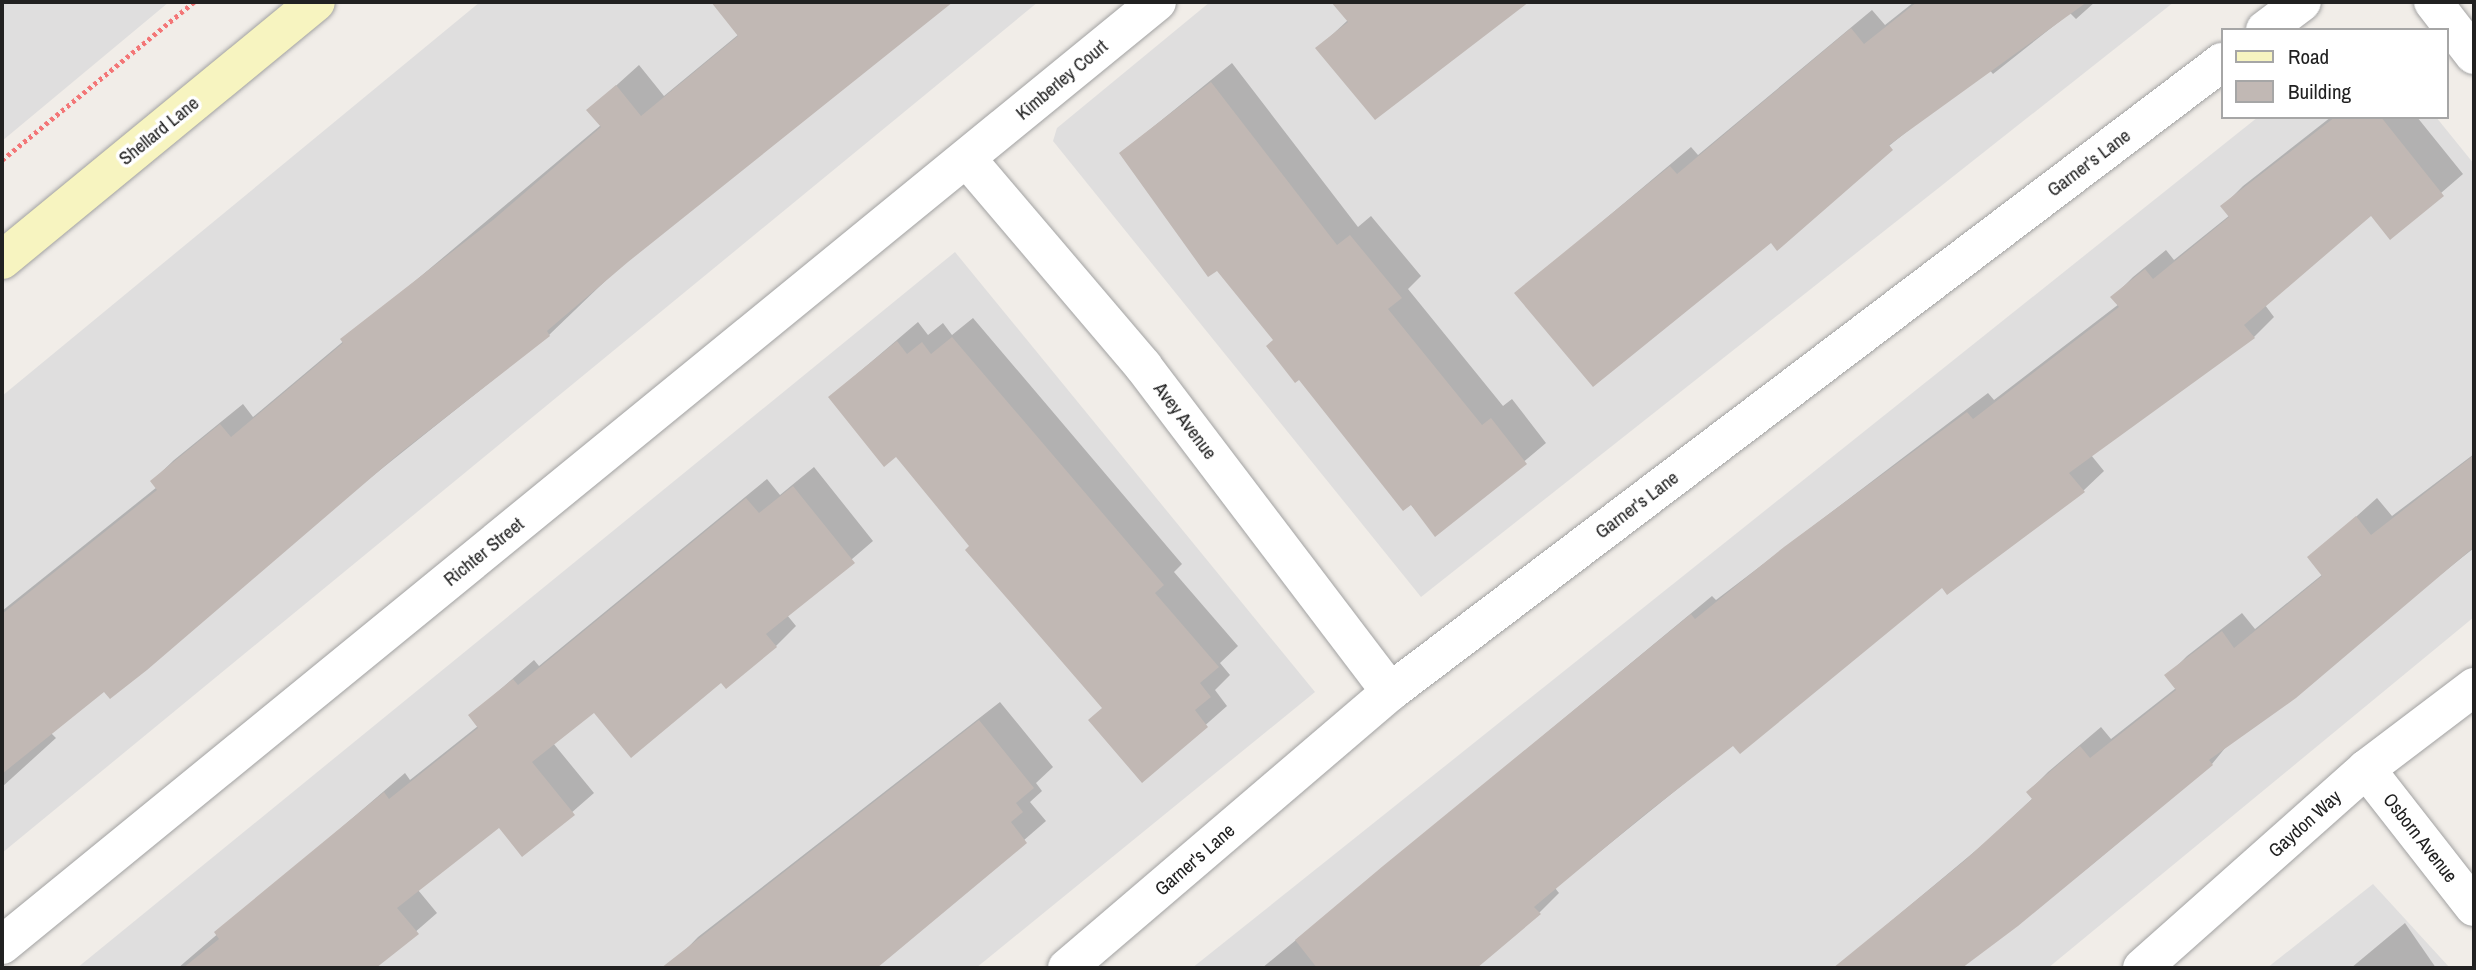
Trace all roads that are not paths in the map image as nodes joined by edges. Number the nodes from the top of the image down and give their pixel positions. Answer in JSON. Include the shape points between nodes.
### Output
{"nodes":[{"id":1,"x":316,"y":2,"type":"edge"},
{"id":2,"x":1157,"y":2,"type":"edge"},
{"id":3,"x":2302,"y":2,"type":"edge"},
{"id":4,"x":2433,"y":2,"type":"edge"},
{"id":5,"x":2268,"y":28,"type":"edge"},
{"id":6,"x":2474,"y":55,"type":"edge"},
{"id":7,"x":2220,"y":64,"type":"edge"},
{"id":8,"x":967,"y":159,"type":"junction"},
{"id":9,"x":2,"y":260,"type":"edge"},
{"id":10,"x":2474,"y":687,"type":"edge"},
{"id":11,"x":1390,"y":692,"type":"junction"},
{"id":12,"x":2366,"y":769,"type":"junction"},
{"id":13,"x":2474,"y":907,"type":"edge"},
{"id":14,"x":2,"y":945,"type":"edge"},
{"id":15,"x":1068,"y":968,"type":"edge"},
{"id":16,"x":2142,"y":968,"type":"edge"}],
"edges":[{"from":1,"to":9,"type":"main road","name":"Shellard Lane"},
{"from":2,"to":8,"type":"street","name":"Kimberley Court"},
{"from":3,"to":5,"type":"street"},
{"from":4,"to":6,"type":"street"},
{"from":7,"to":11,"type":"street","name":"Garner's Lane"},
{"from":8,"to":11,"type":"street","name":"Avey Avenue","via":[[1143,366]]},
{"from":8,"to":14,"type":"street","name":"Richter Street"},
{"from":10,"to":12,"type":"street","name":"Gaydon Way"},
{"from":11,"to":15,"type":"street","name":"Garner's Lane"},
{"from":12,"to":13,"type":"street","name":"Osborn Avenue"},
{"from":12,"to":16,"type":"street","name":"Gaydon Way"}]}
